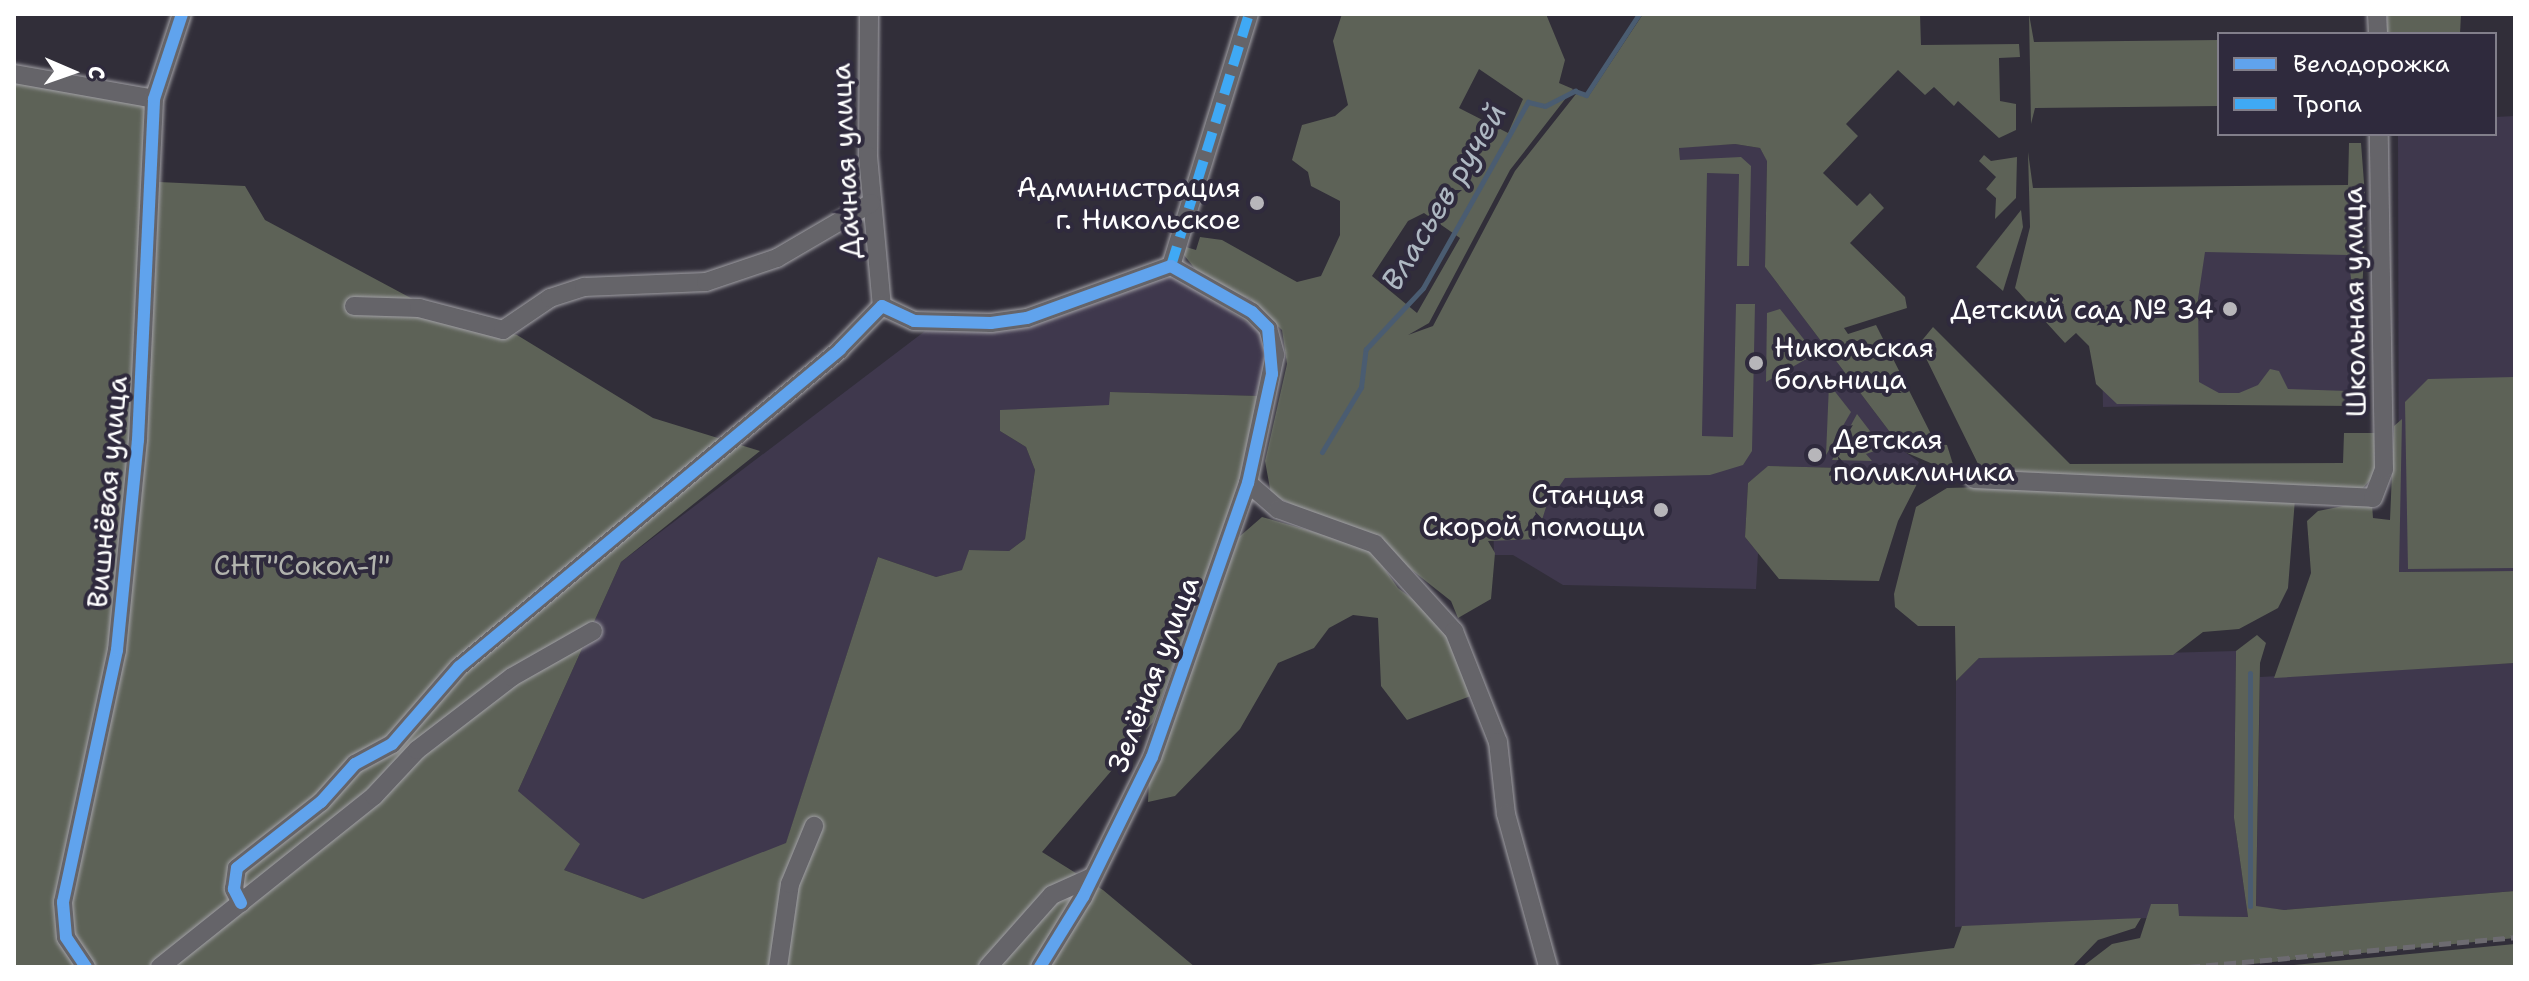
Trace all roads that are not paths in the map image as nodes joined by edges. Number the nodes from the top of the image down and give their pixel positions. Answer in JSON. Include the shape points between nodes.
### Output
{"nodes":[{"id":1,"x":182,"y":14,"type":"edge"},
{"id":2,"x":869,"y":14,"type":"edge"},
{"id":3,"x":1249,"y":14,"type":"edge"},
{"id":4,"x":14,"y":74,"type":"edge"},
{"id":5,"x":154,"y":99,"type":"junction"},
{"id":6,"x":2379,"y":136,"type":"edge"},
{"id":7,"x":871,"y":203,"type":"junction"},
{"id":8,"x":1171,"y":266,"type":"junction"},
{"id":9,"x":354,"y":306,"type":"dead end"},
{"id":10,"x":882,"y":306,"type":"junction"},
{"id":11,"x":1974,"y":479,"type":"dead end"},
{"id":12,"x":1248,"y":483,"type":"junction"},
{"id":13,"x":593,"y":631,"type":"dead end"},
{"id":14,"x":814,"y":826,"type":"dead end"},
{"id":15,"x":1092,"y":877,"type":"junction"},
{"id":16,"x":241,"y":903,"type":"junction"},
{"id":17,"x":86,"y":967,"type":"edge"},
{"id":18,"x":160,"y":967,"type":"edge"},
{"id":19,"x":778,"y":967,"type":"edge"},
{"id":20,"x":988,"y":967,"type":"edge"},
{"id":21,"x":1040,"y":967,"type":"edge"},
{"id":22,"x":1548,"y":967,"type":"edge"}],
"edges":[{"from":1,"to":5,"type":"street","name":"Вишнёвая улица"},
{"from":2,"to":7,"type":"street","name":"Дачная улица"},
{"from":3,"to":8,"type":"street"},
{"from":4,"to":5,"type":"street"},
{"from":5,"to":17,"type":"street","name":"Вишнёвая улица","via":[[138,440],[117,650],[63,902],[66,937]]},
{"from":6,"to":11,"type":"street","name":"Школьная улица","via":[[2384,469],[2373,498]]},
{"from":7,"to":9,"type":"street","via":[[777,258],[706,282],[584,287],[550,298],[503,330],[419,308]]},
{"from":7,"to":10,"type":"street","name":"Дачная улица"},
{"from":8,"to":10,"type":"street","via":[[1015,320],[952,325],[914,321]]},
{"from":8,"to":12,"type":"street","name":"Зелёная улица","via":[[1252,312],[1268,328],[1275,355]]},
{"from":10,"to":16,"type":"street","via":[[840,349],[459,667],[392,744],[355,764],[321,802],[237,868],[234,889]]},
{"from":12,"to":15,"type":"street","name":"Зелёная улица","via":[[1152,757]]},
{"from":12,"to":22,"type":"street","via":[[1278,509],[1375,544],[1454,631],[1498,742],[1506,814]]},
{"from":13,"to":16,"type":"street","via":[[522,670],[429,741],[374,796]]},
{"from":14,"to":19,"type":"street","via":[[790,884]]},
{"from":15,"to":20,"type":"street","via":[[1052,895]]},
{"from":15,"to":21,"type":"street","name":"Зелёная улица"},
{"from":16,"to":18,"type":"street"}]}
